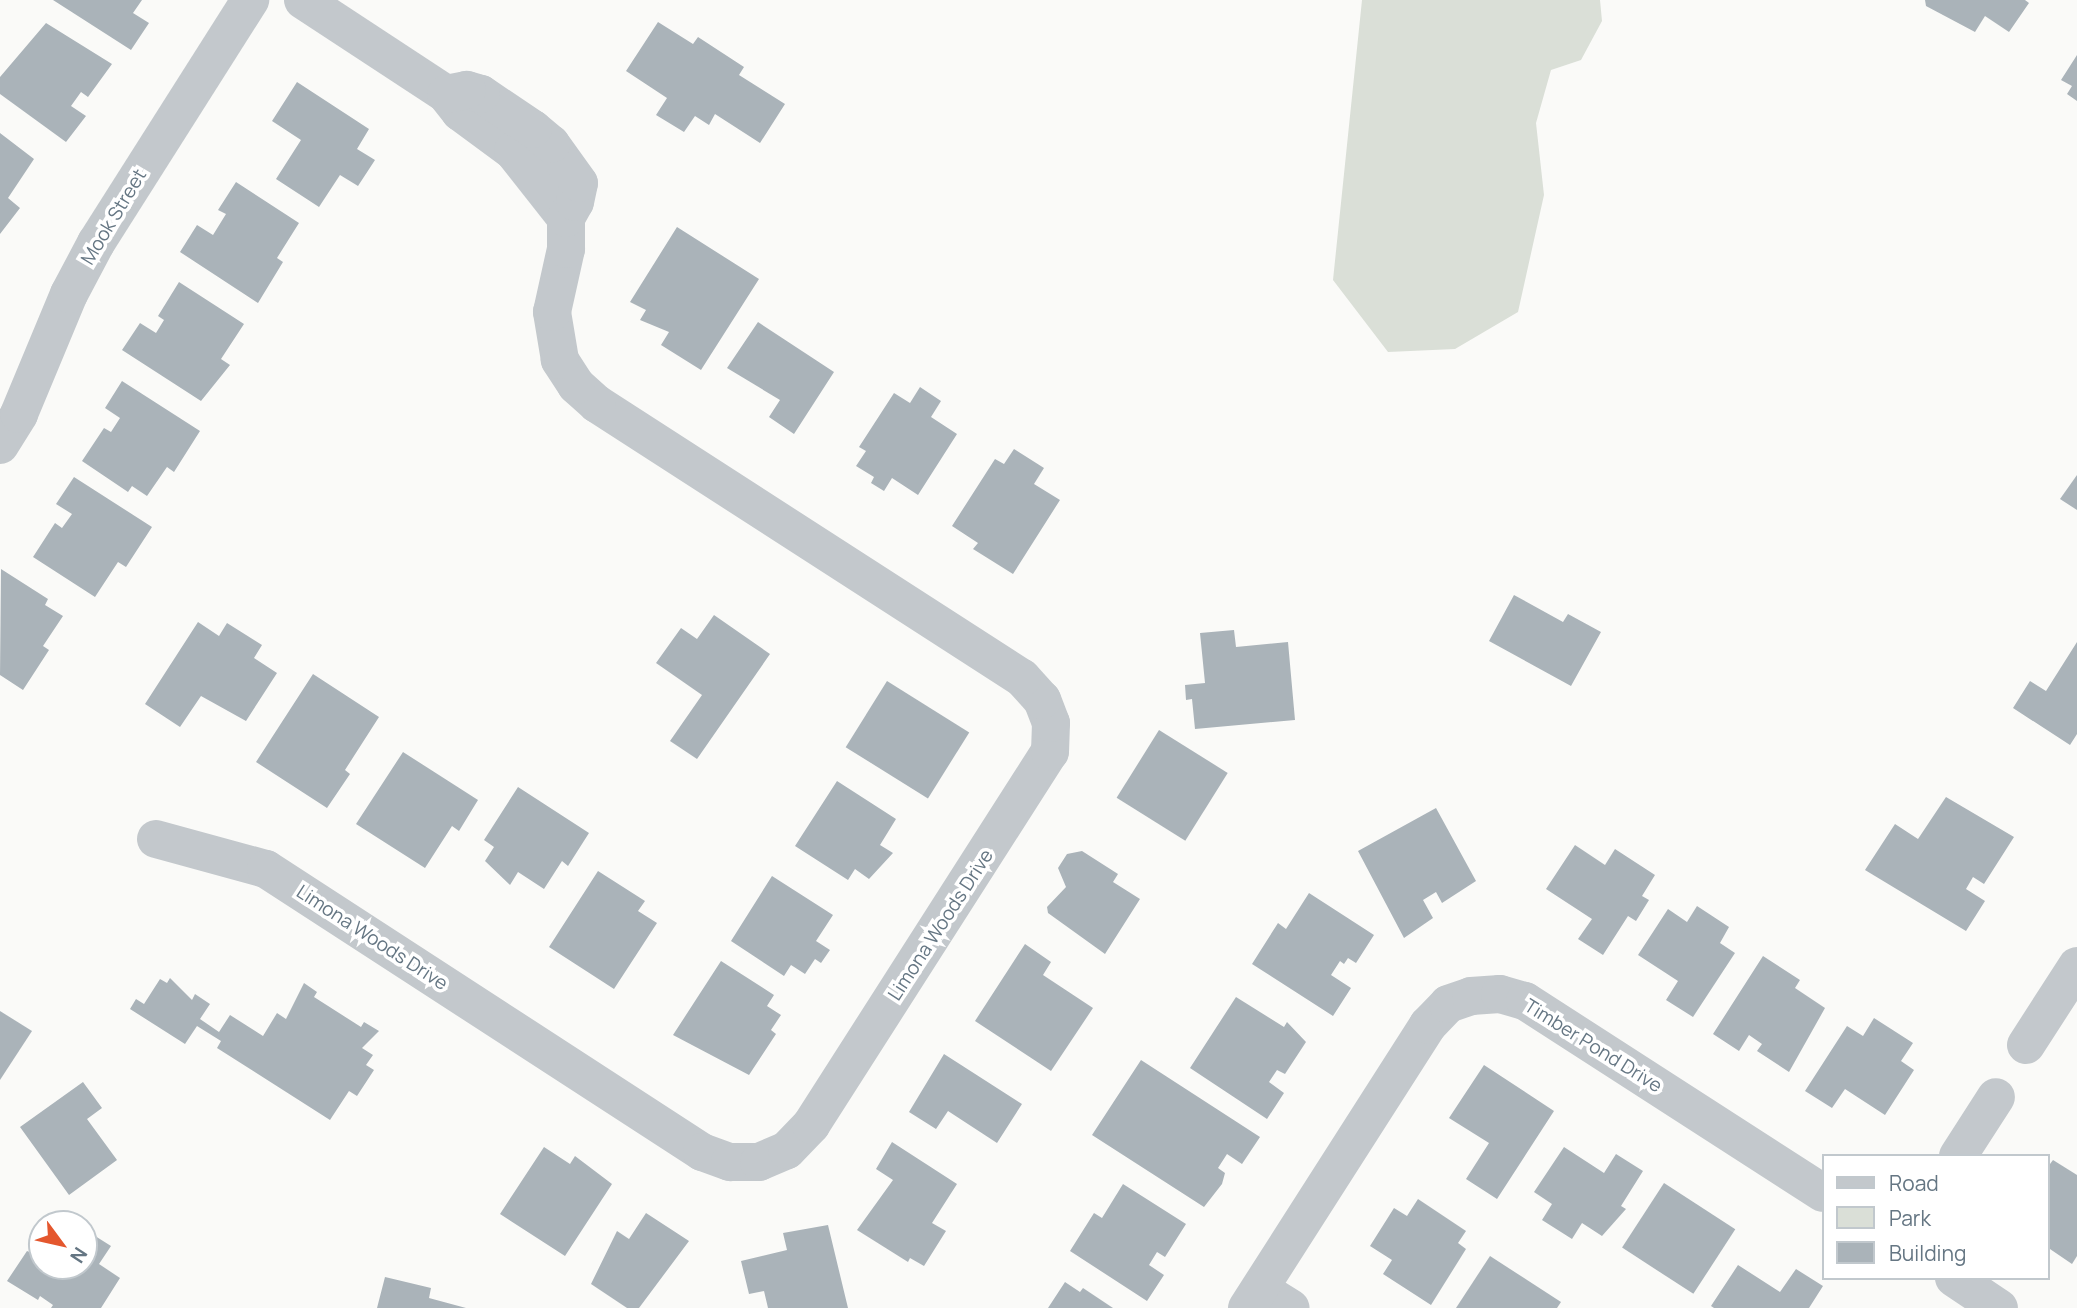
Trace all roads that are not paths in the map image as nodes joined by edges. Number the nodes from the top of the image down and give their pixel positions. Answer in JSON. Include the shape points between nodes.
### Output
{"nodes":[{"id":1,"x":250,"y":0,"type":"edge"},
{"id":2,"x":303,"y":0,"type":"edge"},
{"id":3,"x":0,"y":445,"type":"edge"},
{"id":4,"x":156,"y":839,"type":"dead end"},
{"id":5,"x":2077,"y":966,"type":"edge"},
{"id":6,"x":2026,"y":1045,"type":"dead end"},
{"id":7,"x":1996,"y":1097,"type":"dead end"},
{"id":8,"x":1959,"y":1154,"type":"edge"},
{"id":9,"x":1822,"y":1192,"type":"edge"},
{"id":10,"x":1957,"y":1280,"type":"edge"},
{"id":11,"x":1266,"y":1301,"type":"edge"},
{"id":12,"x":1999,"y":1308,"type":"edge"}],
"edges":[{"from":1,"to":3,"type":"street","name":"Mook Street","via":[[96,243],[69,294],[19,414]]},
{"from":2,"to":4,"type":"street","name":"Limona Woods Drive","via":[[446,94],[467,90],[481,94],[523,140],[551,144],[579,183],[566,218],[566,249],[552,312],[560,360],[576,385],[597,404],[1022,678],[1042,700],[1051,723],[1050,752],[1037,779],[811,1125],[787,1150],[759,1162],[730,1162],[702,1152],[266,869]]},
{"from":5,"to":6,"type":"street"},
{"from":7,"to":8,"type":"street"},
{"from":9,"to":11,"type":"street","name":"Timber Pond Drive","via":[[1525,1002],[1500,994],[1471,996],[1448,1004],[1428,1025]]},
{"from":10,"to":12,"type":"street"}]}
